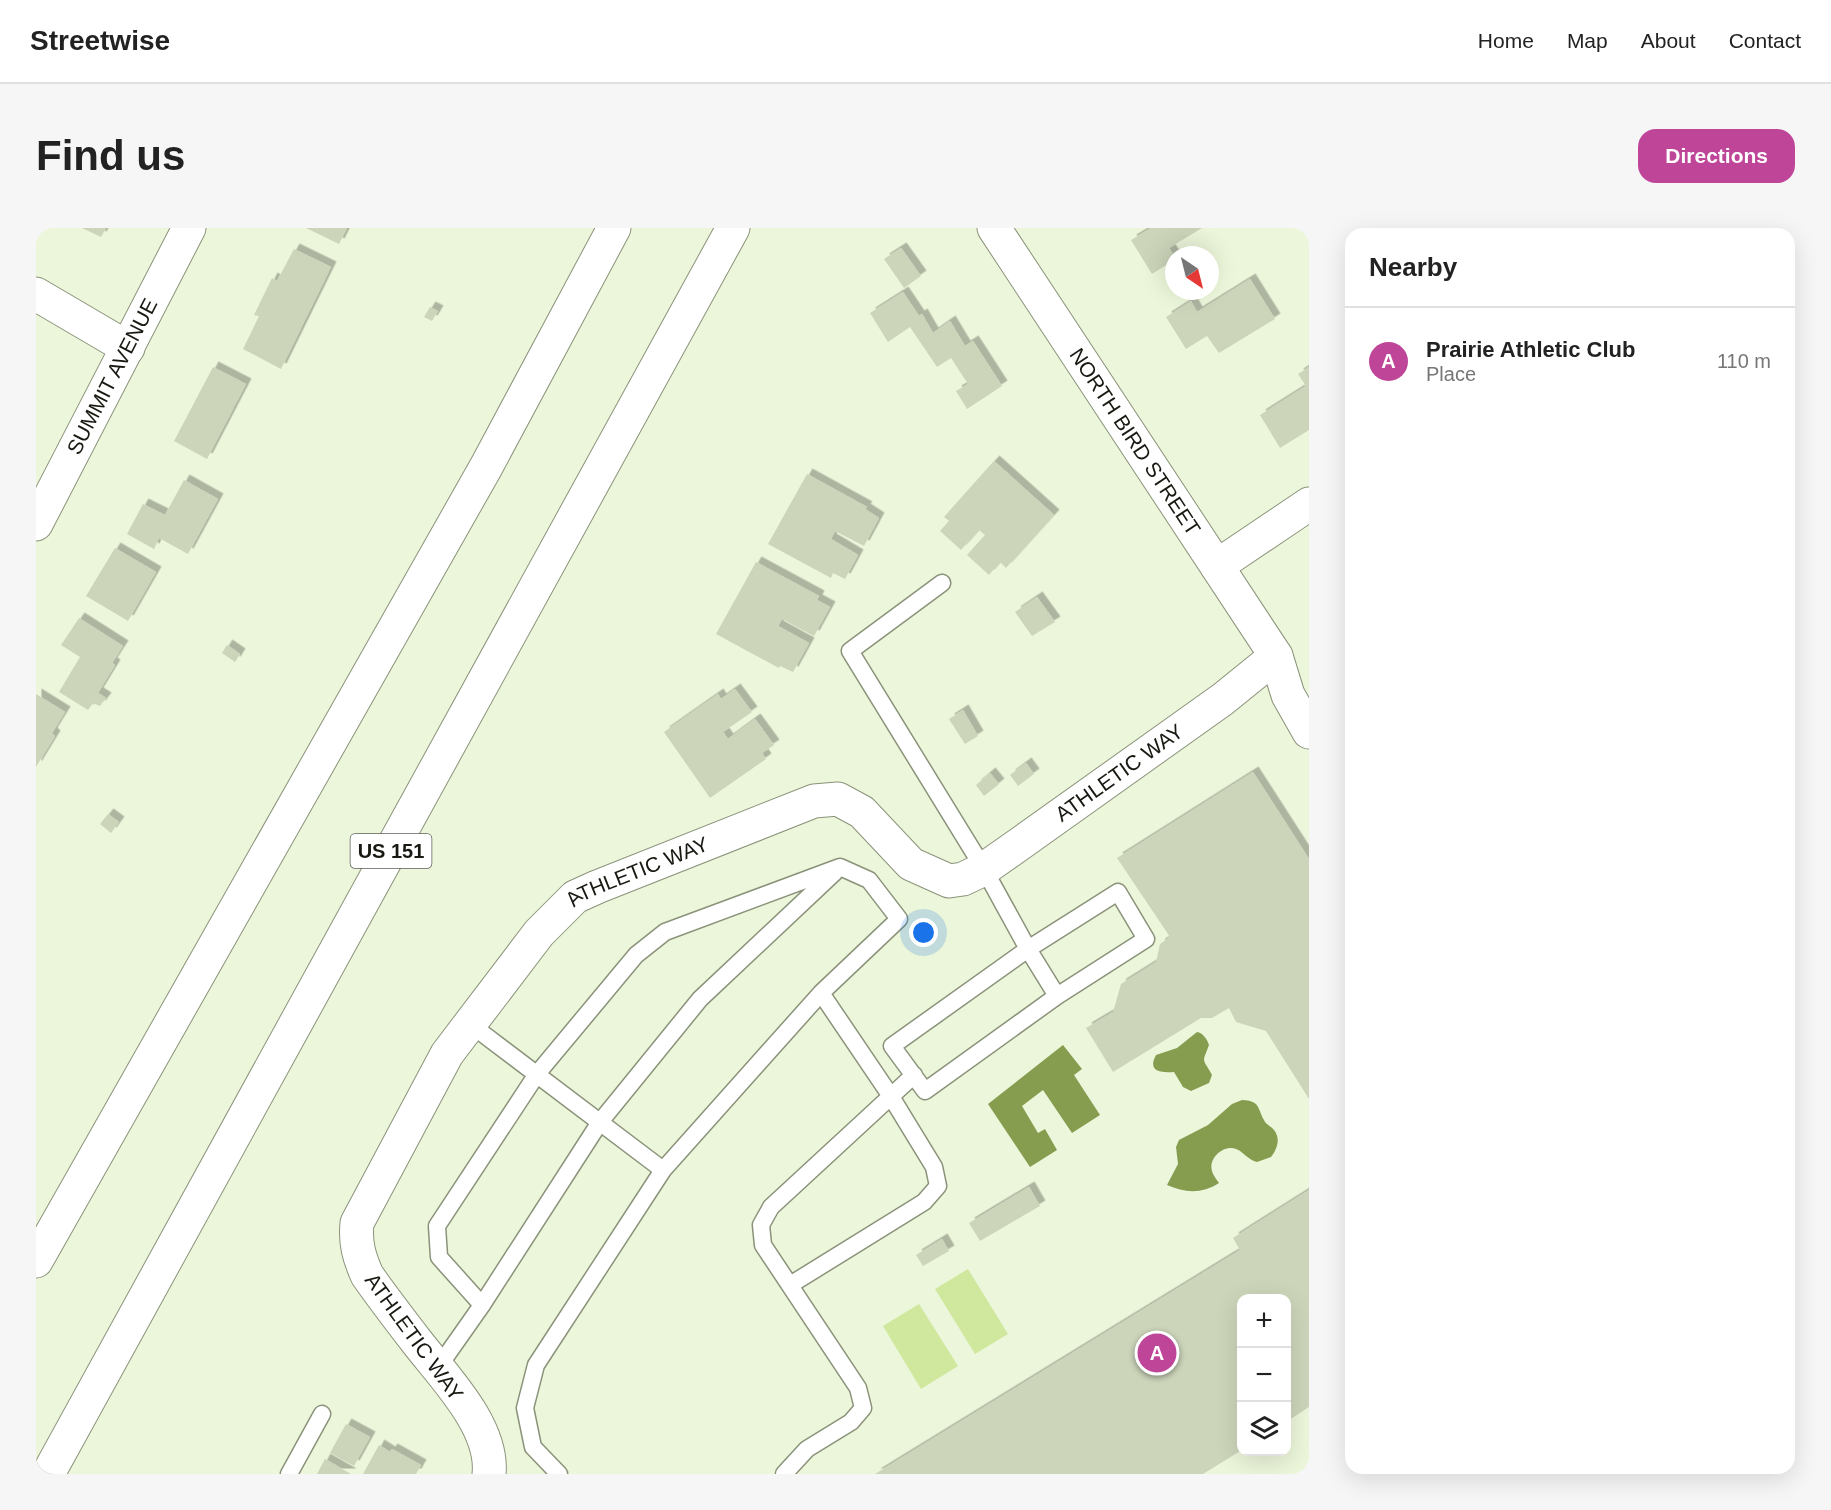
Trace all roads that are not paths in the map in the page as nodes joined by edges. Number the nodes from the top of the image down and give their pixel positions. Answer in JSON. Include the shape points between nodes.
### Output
{"nodes":[{"id":1,"x":189,"y":228,"type":"edge"},
{"id":2,"x":614,"y":228,"type":"edge"},
{"id":3,"x":733,"y":228,"type":"edge"},
{"id":4,"x":994,"y":228,"type":"edge"},
{"id":5,"x":36,"y":294,"type":"edge"},
{"id":6,"x":128,"y":348,"type":"junction"},
{"id":7,"x":1309,"y":504,"type":"edge"},
{"id":8,"x":36,"y":524,"type":"edge"},
{"id":9,"x":1217,"y":566,"type":"junction"},
{"id":10,"x":942,"y":583,"type":"dead end"},
{"id":11,"x":1276,"y":656,"type":"junction"},
{"id":12,"x":1309,"y":684,"type":"edge"},
{"id":13,"x":1309,"y":732,"type":"edge"},
{"id":14,"x":840,"y":867,"type":"junction"},
{"id":15,"x":984,"y":869,"type":"junction"},
{"id":16,"x":1028,"y":948,"type":"junction"},
{"id":17,"x":821,"y":993,"type":"junction"},
{"id":18,"x":1057,"y":996,"type":"junction"},
{"id":19,"x":470,"y":1024,"type":"junction"},
{"id":20,"x":537,"y":1074,"type":"junction"},
{"id":21,"x":914,"y":1075,"type":"junction"},
{"id":22,"x":890,"y":1095,"type":"junction"},
{"id":23,"x":600,"y":1122,"type":"junction"},
{"id":24,"x":663,"y":1170,"type":"junction"},
{"id":25,"x":36,"y":1261,"type":"edge"},
{"id":26,"x":790,"y":1285,"type":"junction"},
{"id":27,"x":482,"y":1305,"type":"junction"},
{"id":28,"x":437,"y":1368,"type":"junction"},
{"id":29,"x":322,"y":1414,"type":"dead end"},
{"id":30,"x":48,"y":1474,"type":"edge"},
{"id":31,"x":289,"y":1474,"type":"edge"},
{"id":32,"x":489,"y":1474,"type":"edge"},
{"id":33,"x":559,"y":1474,"type":"edge"},
{"id":34,"x":784,"y":1474,"type":"edge"}],
"edges":[{"from":1,"to":6,"type":"main road","name":"SUMMIT AVENUE"},
{"from":2,"to":25,"type":"main road","via":[[480,477]]},
{"from":3,"to":30,"type":"main road","number":"US 151"},
{"from":4,"to":9,"type":"main road","name":"NORTH BIRD STREET"},
{"from":5,"to":6,"type":"main road"},
{"from":6,"to":8,"type":"main road","name":"SUMMIT AVENUE"},
{"from":7,"to":9,"type":"main road"},
{"from":9,"to":11,"type":"main road","name":"NORTH BIRD STREET"},
{"from":10,"to":15,"type":"lane","via":[[850,651]]},
{"from":11,"to":12,"type":"main road","name":"NORTH BIRD STREET","via":[[1298,667]]},
{"from":11,"to":13,"type":"main road","name":"NORTH BIRD STREET","via":[[1288,695]]},
{"from":11,"to":15,"type":"main road","name":"ATHLETIC WAY","via":[[1223,699]]},
{"from":14,"to":17,"type":"lane","via":[[869,880],[899,919]]},
{"from":14,"to":20,"type":"lane","via":[[665,933],[636,955]]},
{"from":14,"to":23,"type":"lane","via":[[700,999]]},
{"from":15,"to":16,"type":"lane"},
{"from":15,"to":19,"type":"main road","name":"ATHLETIC WAY","via":[[949,881],[911,864],[862,812],[838,799],[814,801],[575,897],[539,933]]},
{"from":16,"to":18,"type":"lane"},
{"from":16,"to":18,"type":"lane","via":[[1118,892],[1146,939]]},
{"from":16,"to":21,"type":"lane","via":[[892,1046]]},
{"from":17,"to":22,"type":"lane"},
{"from":17,"to":24,"type":"lane"},
{"from":18,"to":21,"type":"lane","via":[[925,1091]]},
{"from":19,"to":20,"type":"lane"},
{"from":19,"to":28,"type":"main road","name":"ATHLETIC WAY","via":[[447,1054],[382,1172],[357,1223],[355,1236],[367,1275]]},
{"from":20,"to":23,"type":"lane"},
{"from":20,"to":27,"type":"lane","via":[[436,1226],[439,1257]]},
{"from":21,"to":22,"type":"lane"},
{"from":22,"to":26,"type":"lane","via":[[771,1206],[760,1225],[763,1245]]},
{"from":22,"to":26,"type":"lane","via":[[934,1167],[938,1186],[924,1202]]},
{"from":23,"to":24,"type":"lane"},
{"from":23,"to":27,"type":"lane"},
{"from":24,"to":33,"type":"lane","via":[[536,1365],[525,1408],[533,1447]]},
{"from":26,"to":34,"type":"lane","via":[[858,1388],[864,1408],[851,1422],[807,1449]]},
{"from":27,"to":28,"type":"lane"},
{"from":28,"to":32,"type":"main road","name":"ATHLETIC WAY","via":[[478,1425],[490,1462]]},
{"from":29,"to":31,"type":"lane"}]}
